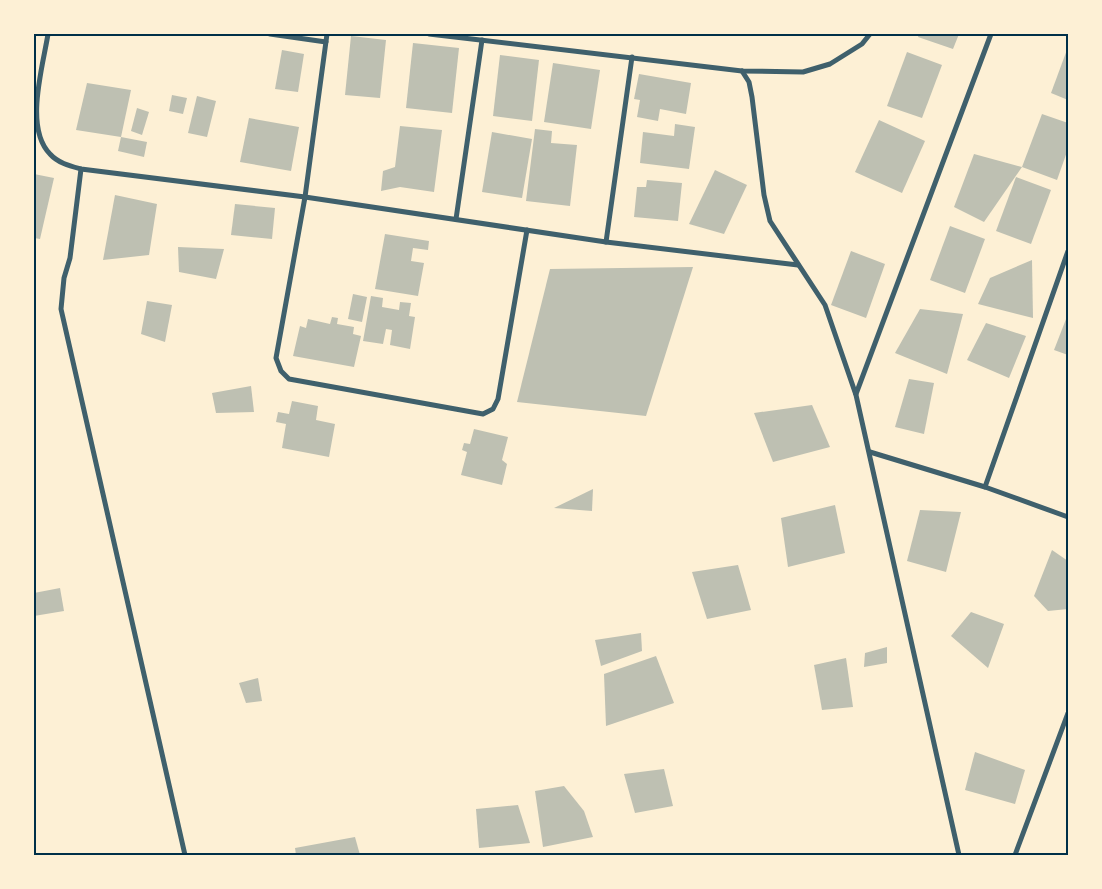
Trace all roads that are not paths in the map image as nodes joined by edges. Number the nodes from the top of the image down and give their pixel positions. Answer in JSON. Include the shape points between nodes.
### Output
{"nodes":[{"id":1,"x":48,"y":34,"type":"edge"},
{"id":2,"x":270,"y":34,"type":"edge"},
{"id":3,"x":327,"y":34,"type":"edge"},
{"id":4,"x":429,"y":34,"type":"edge"},
{"id":5,"x":870,"y":34,"type":"edge"},
{"id":6,"x":991,"y":34,"type":"edge"},
{"id":7,"x":482,"y":40,"type":"junction"},
{"id":8,"x":326,"y":42,"type":"junction"},
{"id":9,"x":632,"y":57,"type":"junction"},
{"id":10,"x":742,"y":71,"type":"junction"},
{"id":11,"x":34,"y":138,"type":"edge"},
{"id":12,"x":41,"y":138,"type":"junction"},
{"id":13,"x":81,"y":169,"type":"junction"},
{"id":14,"x":305,"y":197,"type":"junction"},
{"id":15,"x":456,"y":219,"type":"junction"},
{"id":16,"x":527,"y":230,"type":"junction"},
{"id":17,"x":606,"y":242,"type":"junction"},
{"id":18,"x":1068,"y":251,"type":"edge"},
{"id":19,"x":798,"y":265,"type":"junction"},
{"id":20,"x":856,"y":395,"type":"junction"},
{"id":21,"x":870,"y":452,"type":"junction"},
{"id":22,"x":985,"y":487,"type":"junction"},
{"id":23,"x":1068,"y":517,"type":"edge"},
{"id":24,"x":1068,"y":713,"type":"edge"},
{"id":25,"x":185,"y":855,"type":"edge"},
{"id":26,"x":959,"y":855,"type":"edge"},
{"id":27,"x":1015,"y":855,"type":"edge"}],
"edges":[{"from":1,"to":12,"type":"street","via":[[35,110]]},
{"from":2,"to":8,"type":"street"},
{"from":3,"to":8,"type":"street"},
{"from":4,"to":7,"type":"street"},
{"from":5,"to":10,"type":"street","via":[[862,44],[830,64],[803,72]]},
{"from":6,"to":20,"type":"street"},
{"from":7,"to":9,"type":"street"},
{"from":7,"to":15,"type":"street"},
{"from":8,"to":14,"type":"street"},
{"from":9,"to":10,"type":"street"},
{"from":9,"to":17,"type":"street"},
{"from":10,"to":19,"type":"street","via":[[752,96],[770,221]]},
{"from":11,"to":12,"type":"street"},
{"from":12,"to":13,"type":"street","via":[[49,154],[64,164]]},
{"from":13,"to":14,"type":"street"},
{"from":13,"to":25,"type":"street","via":[[61,309]]},
{"from":14,"to":15,"type":"street"},
{"from":14,"to":16,"type":"street","via":[[276,358],[281,371],[290,379],[484,414],[493,409],[498,399]]},
{"from":15,"to":16,"type":"street"},
{"from":16,"to":17,"type":"street"},
{"from":17,"to":19,"type":"street"},
{"from":18,"to":22,"type":"street"},
{"from":19,"to":20,"type":"street","via":[[825,305]]},
{"from":20,"to":21,"type":"street"},
{"from":21,"to":22,"type":"street"},
{"from":21,"to":26,"type":"street"},
{"from":22,"to":23,"type":"street"},
{"from":24,"to":27,"type":"street"}]}
